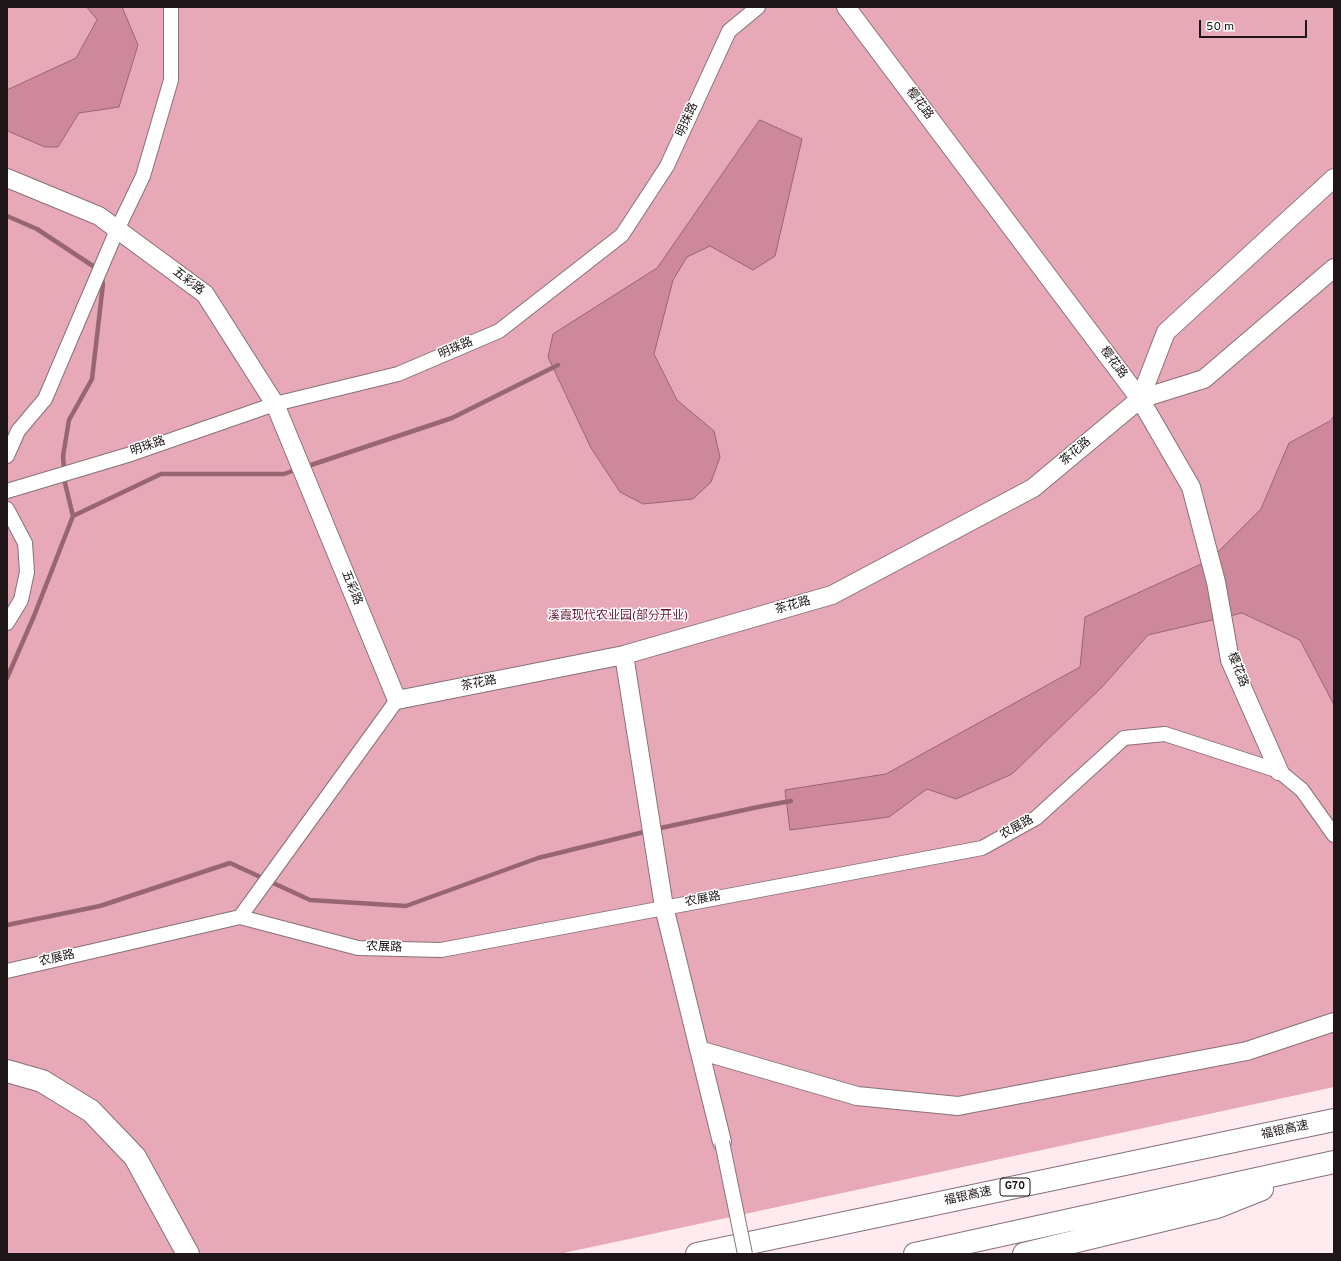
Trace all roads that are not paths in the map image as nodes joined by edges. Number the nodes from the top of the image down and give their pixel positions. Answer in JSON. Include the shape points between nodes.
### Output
{"nodes":[{"id":1,"x":171,"y":7,"type":"edge"},
{"id":2,"x":758,"y":7,"type":"edge"},
{"id":3,"x":846,"y":7,"type":"edge"},
{"id":4,"x":7,"y":178,"type":"edge"},
{"id":5,"x":1334,"y":178,"type":"edge"},
{"id":6,"x":117,"y":230,"type":"junction"},
{"id":7,"x":1334,"y":268,"type":"edge"},
{"id":8,"x":1140,"y":399,"type":"junction"},
{"id":9,"x":275,"y":404,"type":"junction"},
{"id":10,"x":7,"y":456,"type":"edge"},
{"id":11,"x":7,"y":491,"type":"edge"},
{"id":12,"x":7,"y":509,"type":"edge"},
{"id":13,"x":7,"y":623,"type":"edge"},
{"id":14,"x":624,"y":655,"type":"junction"},
{"id":15,"x":397,"y":700,"type":"junction"},
{"id":16,"x":1279,"y":770,"type":"junction"},
{"id":17,"x":1334,"y":835,"type":"edge"},
{"id":18,"x":664,"y":907,"type":"junction"},
{"id":19,"x":240,"y":917,"type":"junction"},
{"id":20,"x":7,"y":971,"type":"edge"},
{"id":21,"x":1334,"y":1022,"type":"edge"},
{"id":22,"x":699,"y":1050,"type":"junction"},
{"id":23,"x":7,"y":1070,"type":"edge"},
{"id":24,"x":7,"y":1086,"type":"edge"},
{"id":25,"x":1334,"y":1120,"type":"edge"},
{"id":26,"x":722,"y":1142,"type":"joint"},
{"id":27,"x":1332,"y":1163,"type":"edge"},
{"id":28,"x":698,"y":1253,"type":"edge"},
{"id":29,"x":170,"y":1254,"type":"edge"},
{"id":30,"x":188,"y":1254,"type":"edge"},
{"id":31,"x":745,"y":1254,"type":"edge"},
{"id":32,"x":915,"y":1254,"type":"edge"},
{"id":33,"x":1024,"y":1254,"type":"edge"}],
"edges":[{"from":1,"to":6,"type":"street","via":[[171,80],[143,176]]},
{"from":2,"to":9,"type":"street","name":"明珠路","via":[[729,31],[667,166],[622,235],[499,331],[398,374]]},
{"from":3,"to":8,"type":"street","name":"樱花路"},
{"from":4,"to":6,"type":"street","name":"五彩路","via":[[99,216]]},
{"from":5,"to":8,"type":"street","via":[[1166,332]]},
{"from":6,"to":9,"type":"street","name":"五彩路","via":[[205,294]]},
{"from":6,"to":10,"type":"street","via":[[45,399],[18,431]]},
{"from":7,"to":8,"type":"street","via":[[1204,379]]},
{"from":8,"to":14,"type":"street","name":"茶花路","via":[[1033,488],[832,595]]},
{"from":8,"to":16,"type":"street","name":"樱花路","via":[[1191,487],[1216,582],[1230,660]]},
{"from":9,"to":11,"type":"street","name":"明珠路","via":[[131,454]]},
{"from":9,"to":15,"type":"street","name":"五彩路"},
{"from":12,"to":13,"type":"street","via":[[25,543],[27,572],[21,600]]},
{"from":14,"to":15,"type":"street","name":"茶花路"},
{"from":14,"to":18,"type":"street"},
{"from":15,"to":19,"type":"street"},
{"from":16,"to":17,"type":"street","name":"农展路","via":[[1302,790]]},
{"from":16,"to":18,"type":"street","name":"农展路","via":[[1165,734],[1124,738],[1036,818],[982,848]]},
{"from":18,"to":19,"type":"street","name":"农展路","via":[[441,950],[358,948]]},
{"from":18,"to":22,"type":"street"},
{"from":19,"to":20,"type":"street","name":"农展路"},
{"from":21,"to":22,"type":"street","via":[[1247,1051],[958,1106],[857,1096]]},
{"from":22,"to":26,"type":"street"},
{"from":23,"to":30,"type":"highway","via":[[42,1081],[91,1111],[135,1157]]},
{"from":24,"to":29,"type":"highway","via":[[36,1095],[82,1123],[123,1166]]},
{"from":25,"to":28,"type":"highway","name":"福银高速","number":"G70"},
{"from":26,"to":31,"type":"street","bridge":true},
{"from":27,"to":32,"type":"highway"},
{"from":27,"to":33,"type":"highway","via":[[1216,1206]]}]}
